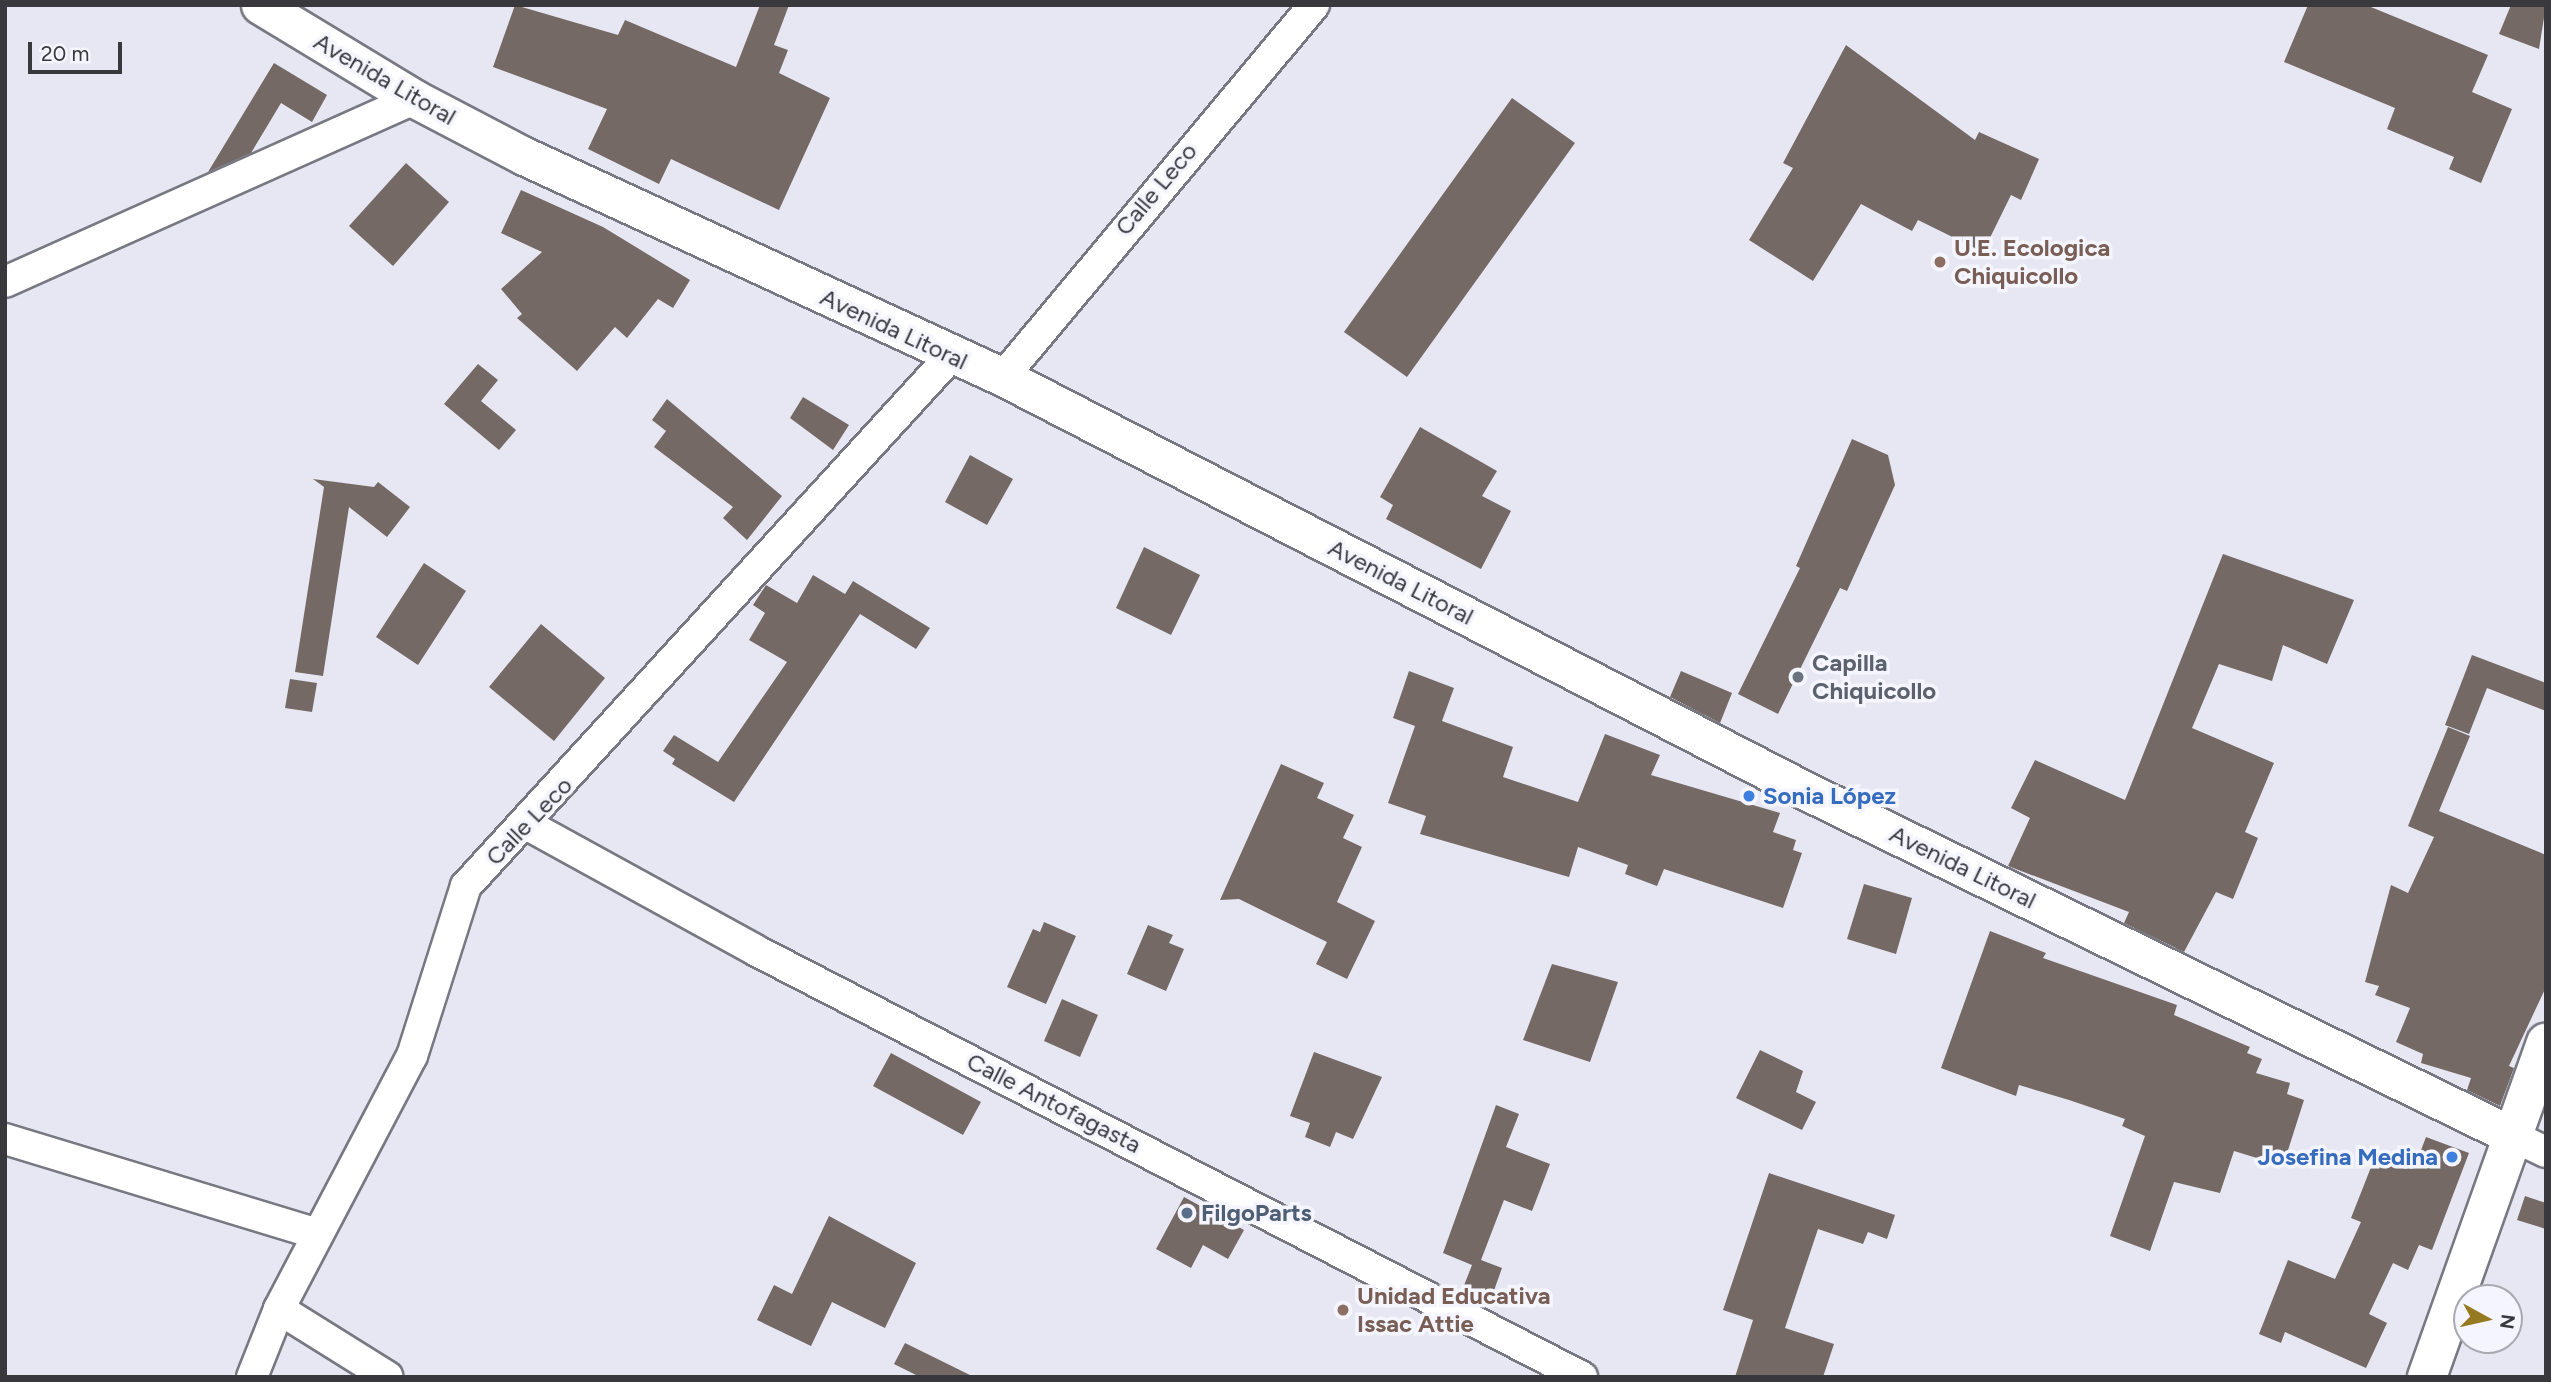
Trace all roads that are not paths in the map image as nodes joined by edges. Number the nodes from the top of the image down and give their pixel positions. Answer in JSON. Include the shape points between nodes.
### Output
{"nodes":[{"id":1,"x":261,"y":5,"type":"edge"},
{"id":2,"x":1314,"y":5,"type":"edge"},
{"id":3,"x":415,"y":99,"type":"junction"},
{"id":4,"x":5,"y":282,"type":"edge"},
{"id":5,"x":950,"y":357,"type":"junction"},
{"id":6,"x":1003,"y":376,"type":"junction"},
{"id":7,"x":528,"y":825,"type":"junction"},
{"id":8,"x":2546,"y":1043,"type":"edge"},
{"id":9,"x":2511,"y":1135,"type":"junction"},
{"id":10,"x":5,"y":1139,"type":"edge"},
{"id":11,"x":2546,"y":1152,"type":"edge"},
{"id":12,"x":317,"y":1234,"type":"junction"},
{"id":13,"x":279,"y":1309,"type":"junction"},
{"id":14,"x":252,"y":1377,"type":"edge"},
{"id":15,"x":388,"y":1377,"type":"edge"},
{"id":16,"x":1582,"y":1377,"type":"edge"},
{"id":17,"x":2427,"y":1377,"type":"edge"}],
"edges":[{"from":1,"to":3,"type":"street","name":"Avenida Litoral"},
{"from":2,"to":6,"type":"street","name":"Calle Leco"},
{"from":3,"to":4,"type":"street"},
{"from":3,"to":5,"type":"street","name":"Avenida Litoral"},
{"from":5,"to":6,"type":"street","name":"Avenida Litoral"},
{"from":5,"to":7,"type":"street","name":"Calle Leco"},
{"from":6,"to":9,"type":"street","name":"Avenida Litoral","via":[[1806,791]]},
{"from":7,"to":12,"type":"street","name":"Calle Leco","via":[[466,886],[412,1056]]},
{"from":7,"to":16,"type":"street","name":"Calle Antofagasta","via":[[755,950]]},
{"from":8,"to":9,"type":"main road"},
{"from":9,"to":11,"type":"street","name":"Avenida Litoral"},
{"from":9,"to":17,"type":"main road"},
{"from":10,"to":12,"type":"street"},
{"from":12,"to":13,"type":"street","name":"Calle Leco"},
{"from":13,"to":14,"type":"street","name":"Calle Leco"},
{"from":13,"to":15,"type":"street"}]}
